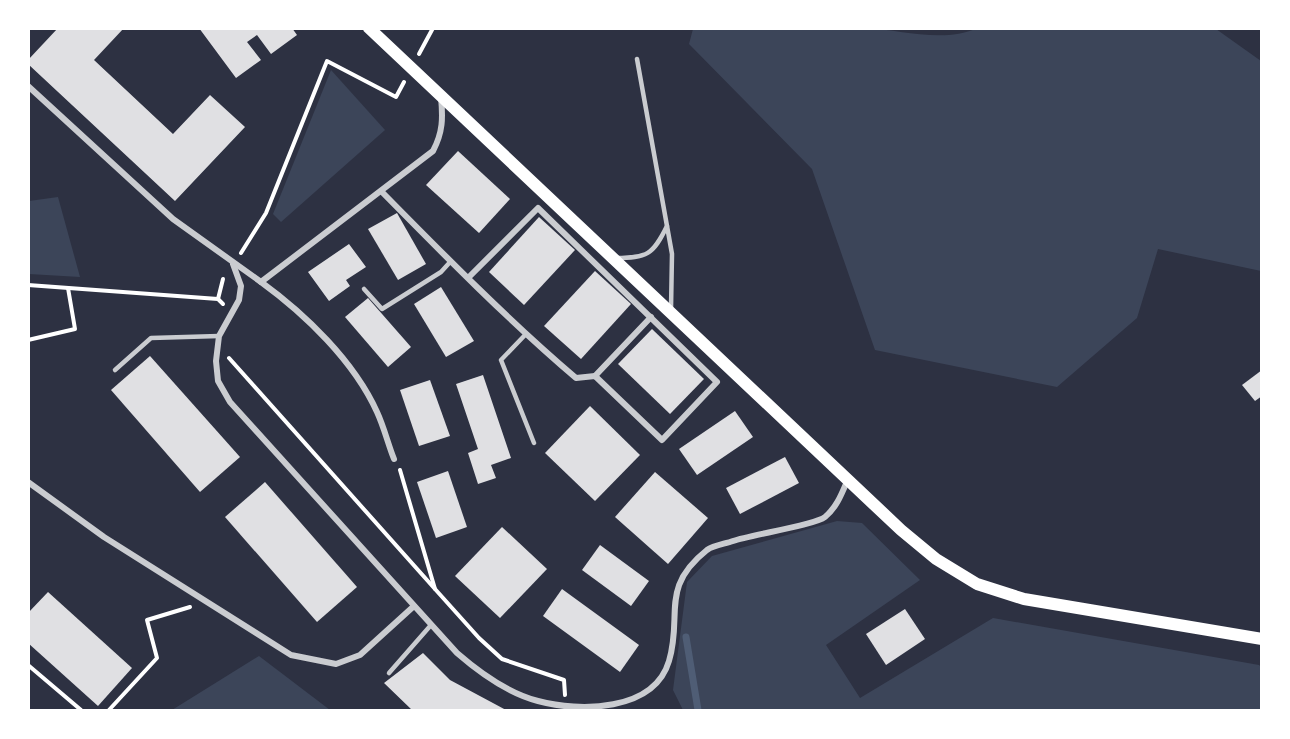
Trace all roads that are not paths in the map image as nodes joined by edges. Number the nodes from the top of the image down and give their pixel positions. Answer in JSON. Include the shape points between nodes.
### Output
{"nodes":[{"id":1,"x":369,"y":28,"type":"edge"},
{"id":2,"x":638,"y":59,"type":"dead end"},
{"id":3,"x":28,"y":86,"type":"edge"},
{"id":4,"x":441,"y":96,"type":"junction"},
{"id":5,"x":382,"y":192,"type":"junction"},
{"id":6,"x":667,"y":226,"type":"junction"},
{"id":7,"x":614,"y":258,"type":"junction"},
{"id":8,"x":451,"y":261,"type":"junction"},
{"id":9,"x":232,"y":264,"type":"junction"},
{"id":10,"x":468,"y":278,"type":"junction"},
{"id":11,"x":261,"y":282,"type":"junction"},
{"id":12,"x":364,"y":289,"type":"dead end"},
{"id":13,"x":671,"y":312,"type":"junction"},
{"id":14,"x":651,"y":317,"type":"junction"},
{"id":15,"x":525,"y":335,"type":"junction"},
{"id":16,"x":219,"y":336,"type":"junction"},
{"id":17,"x":115,"y":370,"type":"dead end"},
{"id":18,"x":594,"y":376,"type":"junction"},
{"id":19,"x":534,"y":443,"type":"dead end"},
{"id":20,"x":394,"y":459,"type":"road end"},
{"id":21,"x":848,"y":478,"type":"junction"},
{"id":22,"x":28,"y":482,"type":"edge"},
{"id":23,"x":414,"y":606,"type":"junction"},
{"id":24,"x":431,"y":625,"type":"junction"},
{"id":25,"x":1262,"y":639,"type":"edge"},
{"id":26,"x":389,"y":673,"type":"dead end"},
{"id":27,"x":600,"y":709,"type":"edge"}],
"edges":[{"from":1,"to":4,"type":"main road"},
{"from":2,"to":6,"type":"lane"},
{"from":3,"to":9,"type":"street","via":[[173,219]]},
{"from":4,"to":5,"type":"street","via":[[441,136],[433,151]]},
{"from":4,"to":7,"type":"main road"},
{"from":5,"to":8,"type":"street"},
{"from":5,"to":11,"type":"street"},
{"from":6,"to":7,"type":"lane","via":[[657,246],[641,258]]},
{"from":6,"to":13,"type":"lane","via":[[672,254]]},
{"from":7,"to":13,"type":"main road"},
{"from":8,"to":10,"type":"street"},
{"from":8,"to":12,"type":"lane","via":[[441,272],[382,309]]},
{"from":9,"to":11,"type":"street"},
{"from":9,"to":16,"type":"street","via":[[241,286],[239,300]]},
{"from":10,"to":14,"type":"street","via":[[538,208]]},
{"from":10,"to":15,"type":"street"},
{"from":11,"to":20,"type":"street","via":[[303,315],[342,357],[376,410]]},
{"from":13,"to":21,"type":"main road"},
{"from":14,"to":18,"type":"street"},
{"from":14,"to":18,"type":"street","via":[[717,382],[670,432],[662,440]]},
{"from":15,"to":18,"type":"street","via":[[576,378]]},
{"from":15,"to":19,"type":"lane","via":[[501,360]]},
{"from":16,"to":17,"type":"lane","via":[[151,338]]},
{"from":16,"to":23,"type":"street","via":[[218,381],[230,402]]},
{"from":21,"to":25,"type":"main road","via":[[936,559],[977,584],[1024,599]]},
{"from":21,"to":27,"type":"street","via":[[839,502],[824,519],[709,549],[684,574],[673,602],[669,662],[657,683],[635,698]]},
{"from":22,"to":23,"type":"street","via":[[104,537],[291,655],[336,664],[360,655]]},
{"from":23,"to":24,"type":"street"},
{"from":24,"to":26,"type":"lane"},
{"from":24,"to":27,"type":"street","via":[[479,673],[507,689],[537,701]]}]}
